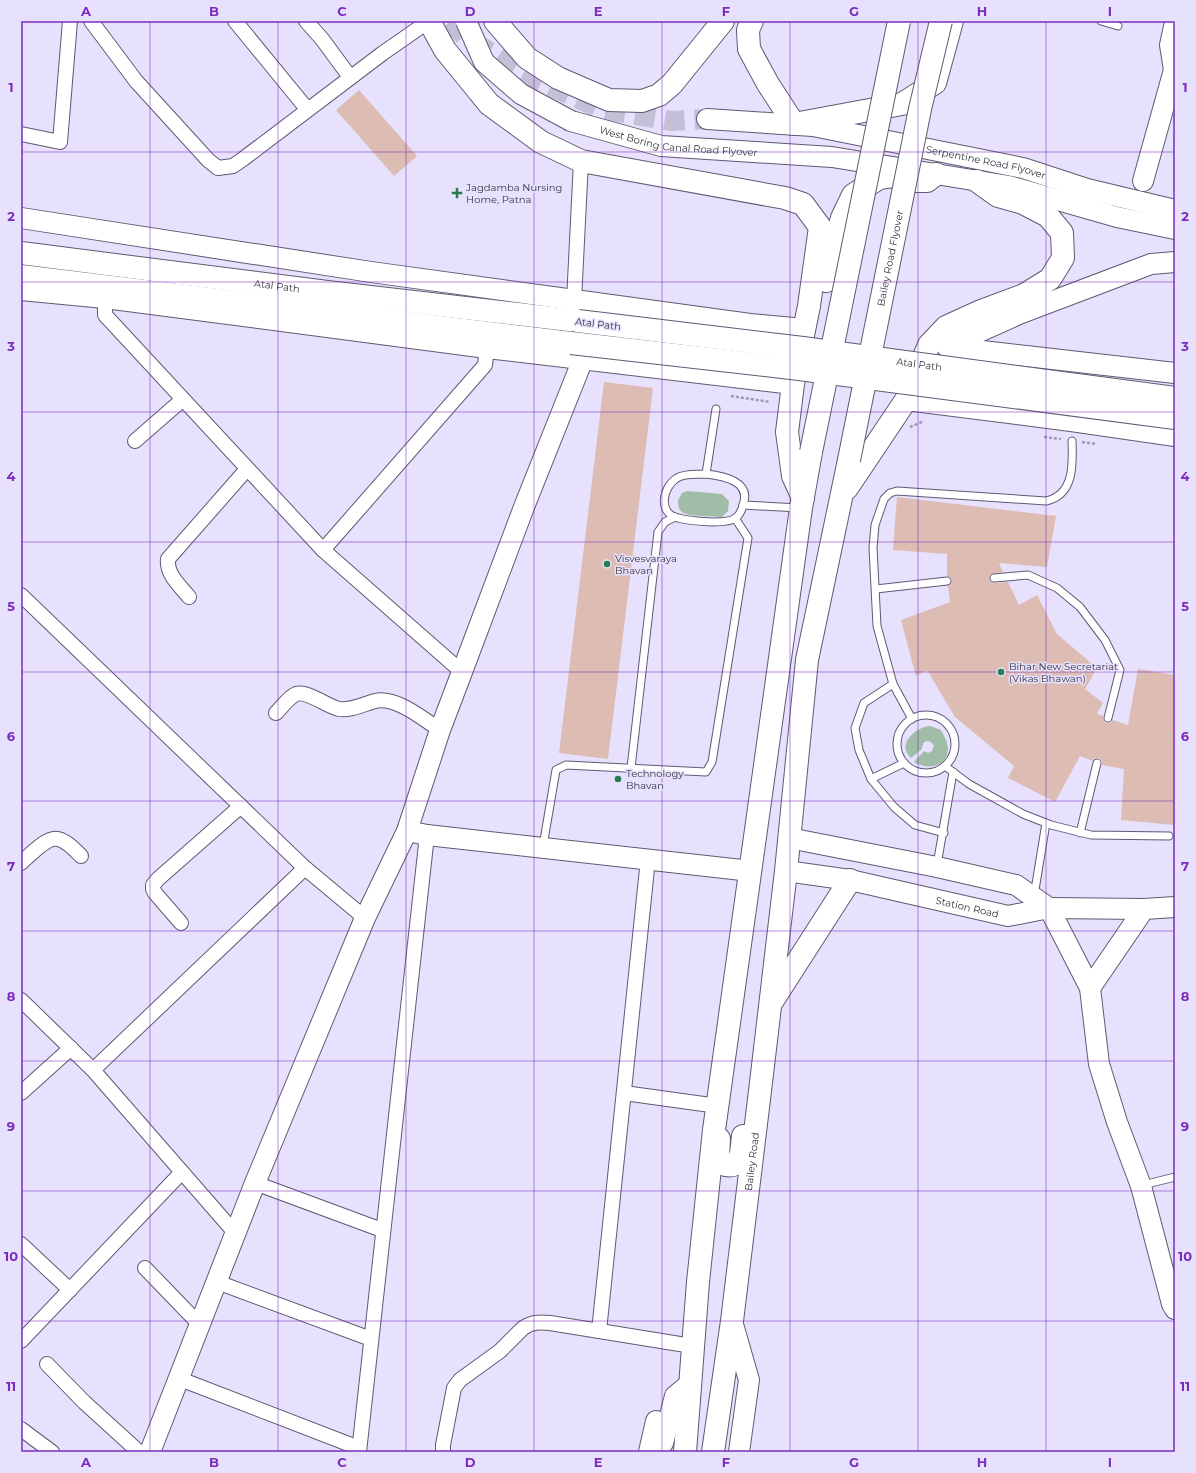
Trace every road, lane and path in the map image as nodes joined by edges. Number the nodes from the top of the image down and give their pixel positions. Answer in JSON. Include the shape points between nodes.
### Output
{"nodes":[{"id":1,"x":70,"y":21,"type":"edge"},
{"id":2,"x":91,"y":21,"type":"edge"},
{"id":3,"x":234,"y":21,"type":"edge"},
{"id":4,"x":306,"y":21,"type":"edge"},
{"id":5,"x":429,"y":21,"type":"edge"},
{"id":6,"x":466,"y":21,"type":"edge"},
{"id":7,"x":495,"y":21,"type":"edge"},
{"id":8,"x":723,"y":21,"type":"edge"},
{"id":9,"x":752,"y":21,"type":"edge"},
{"id":10,"x":899,"y":21,"type":"edge"},
{"id":11,"x":941,"y":21,"type":"edge"},
{"id":12,"x":952,"y":21,"type":"edge"},
{"id":13,"x":1101,"y":21,"type":"edge"},
{"id":14,"x":1175,"y":22,"type":"edge"},
{"id":15,"x":1118,"y":26,"type":"dead end"},
{"id":16,"x":1174,"y":69,"type":"edge"},
{"id":17,"x":350,"y":78,"type":"junction"},
{"id":18,"x":308,"y":109,"type":"junction"},
{"id":19,"x":707,"y":120,"type":"tunnel mouth"},
{"id":20,"x":794,"y":124,"type":"junction"},
{"id":21,"x":21,"y":134,"type":"edge"},
{"id":22,"x":582,"y":161,"type":"junction"},
{"id":23,"x":936,"y":174,"type":"junction"},
{"id":24,"x":977,"y":181,"type":"junction"},
{"id":25,"x":1143,"y":181,"type":"dead end"},
{"id":26,"x":1175,"y":210,"type":"edge"},
{"id":27,"x":21,"y":218,"type":"edge"},
{"id":28,"x":1175,"y":229,"type":"edge"},
{"id":29,"x":21,"y":253,"type":"edge"},
{"id":30,"x":1175,"y":262,"type":"edge"},
{"id":31,"x":21,"y":276,"type":"edge"},
{"id":32,"x":21,"y":290,"type":"edge"},
{"id":33,"x":105,"y":298,"type":"junction"},
{"id":34,"x":576,"y":311,"type":"junction"},
{"id":35,"x":750,"y":324,"type":"junction"},
{"id":36,"x":804,"y":329,"type":"junction"},
{"id":37,"x":938,"y":336,"type":"junction"},
{"id":38,"x":486,"y":348,"type":"junction"},
{"id":39,"x":577,"y":351,"type":"junction"},
{"id":40,"x":1175,"y":373,"type":"edge"},
{"id":41,"x":746,"y":378,"type":"junction"},
{"id":42,"x":793,"y":384,"type":"junction"},
{"id":43,"x":1175,"y":398,"type":"edge"},
{"id":44,"x":182,"y":400,"type":"junction"},
{"id":45,"x":906,"y":400,"type":"junction"},
{"id":46,"x":716,"y":409,"type":"dead end"},
{"id":47,"x":1175,"y":418,"type":"edge"},
{"id":48,"x":924,"y":420,"type":"dead end"},
{"id":49,"x":907,"y":428,"type":"dead end"},
{"id":50,"x":1041,"y":436,"type":"dead end"},
{"id":51,"x":1175,"y":436,"type":"edge"},
{"id":52,"x":135,"y":441,"type":"dead end"},
{"id":53,"x":1072,"y":441,"type":"junction"},
{"id":54,"x":1101,"y":444,"type":"dead end"},
{"id":55,"x":247,"y":469,"type":"junction"},
{"id":56,"x":706,"y":474,"type":"junction"},
{"id":57,"x":842,"y":495,"type":"junction"},
{"id":58,"x":803,"y":496,"type":"junction"},
{"id":59,"x":743,"y":506,"type":"junction"},
{"id":60,"x":675,"y":518,"type":"junction"},
{"id":61,"x":736,"y":518,"type":"junction"},
{"id":62,"x":323,"y":550,"type":"junction"},
{"id":63,"x":994,"y":578,"type":"dead end"},
{"id":64,"x":947,"y":581,"type":"dead end"},
{"id":65,"x":876,"y":589,"type":"junction"},
{"id":66,"x":21,"y":595,"type":"edge"},
{"id":67,"x":189,"y":597,"type":"dead end"},
{"id":68,"x":462,"y":672,"type":"junction"},
{"id":69,"x":893,"y":684,"type":"junction"},
{"id":70,"x":276,"y":713,"type":"dead end"},
{"id":71,"x":1108,"y":718,"type":"dead end"},
{"id":72,"x":912,"y":719,"type":"junction"},
{"id":73,"x":440,"y":730,"type":"junction"},
{"id":74,"x":904,"y":763,"type":"junction"},
{"id":75,"x":1097,"y":763,"type":"dead end"},
{"id":76,"x":945,"y":766,"type":"junction"},
{"id":77,"x":631,"y":768,"type":"junction"},
{"id":78,"x":953,"y":772,"type":"junction"},
{"id":79,"x":871,"y":779,"type":"junction"},
{"id":80,"x":241,"y":806,"type":"junction"},
{"id":81,"x":1046,"y":823,"type":"junction"},
{"id":82,"x":407,"y":831,"type":"junction"},
{"id":83,"x":944,"y":832,"type":"junction"},
{"id":84,"x":1080,"y":833,"type":"junction"},
{"id":85,"x":427,"y":835,"type":"junction"},
{"id":86,"x":1169,"y":836,"type":"dead end"},
{"id":87,"x":789,"y":838,"type":"junction"},
{"id":88,"x":542,"y":848,"type":"junction"},
{"id":89,"x":81,"y":856,"type":"dead end"},
{"id":90,"x":648,"y":859,"type":"junction"},
{"id":91,"x":21,"y":863,"type":"edge"},
{"id":92,"x":305,"y":868,"type":"junction"},
{"id":93,"x":937,"y":868,"type":"junction"},
{"id":94,"x":751,"y":871,"type":"junction"},
{"id":95,"x":786,"y":871,"type":"junction"},
{"id":96,"x":850,"y":880,"type":"junction"},
{"id":97,"x":1042,"y":902,"type":"junction"},
{"id":98,"x":1175,"y":907,"type":"edge"},
{"id":99,"x":1144,"y":910,"type":"junction"},
{"id":100,"x":365,"y":918,"type":"junction"},
{"id":101,"x":181,"y":923,"type":"dead end"},
{"id":102,"x":1090,"y":988,"type":"junction"},
{"id":103,"x":21,"y":1000,"type":"edge"},
{"id":104,"x":770,"y":1005,"type":"junction"},
{"id":105,"x":71,"y":1048,"type":"junction"},
{"id":106,"x":93,"y":1070,"type":"junction"},
{"id":107,"x":760,"y":1091,"type":"junction"},
{"id":108,"x":21,"y":1093,"type":"edge"},
{"id":109,"x":624,"y":1093,"type":"junction"},
{"id":110,"x":718,"y":1106,"type":"junction"},
{"id":111,"x":714,"y":1130,"type":"junction"},
{"id":112,"x":182,"y":1172,"type":"junction"},
{"id":113,"x":1175,"y":1177,"type":"edge"},
{"id":114,"x":256,"y":1183,"type":"junction"},
{"id":115,"x":1141,"y":1186,"type":"junction"},
{"id":116,"x":382,"y":1230,"type":"junction"},
{"id":117,"x":236,"y":1234,"type":"junction"},
{"id":118,"x":21,"y":1244,"type":"edge"},
{"id":119,"x":145,"y":1268,"type":"dead end"},
{"id":120,"x":217,"y":1282,"type":"junction"},
{"id":121,"x":70,"y":1290,"type":"junction"},
{"id":122,"x":1175,"y":1309,"type":"edge"},
{"id":123,"x":732,"y":1321,"type":"junction"},
{"id":124,"x":200,"y":1325,"type":"junction"},
{"id":125,"x":599,"y":1331,"type":"junction"},
{"id":126,"x":371,"y":1339,"type":"junction"},
{"id":127,"x":21,"y":1341,"type":"edge"},
{"id":128,"x":692,"y":1346,"type":"junction"},
{"id":129,"x":47,"y":1364,"type":"dead end"},
{"id":130,"x":180,"y":1379,"type":"junction"},
{"id":131,"x":683,"y":1390,"type":"junction"},
{"id":132,"x":21,"y":1429,"type":"edge"},
{"id":133,"x":656,"y":1447,"type":"edge"},
{"id":134,"x":359,"y":1450,"type":"edge"},
{"id":135,"x":52,"y":1452,"type":"edge"},
{"id":136,"x":139,"y":1452,"type":"edge"},
{"id":137,"x":150,"y":1452,"type":"edge"},
{"id":138,"x":443,"y":1452,"type":"edge"},
{"id":139,"x":685,"y":1452,"type":"edge"},
{"id":140,"x":713,"y":1452,"type":"edge"},
{"id":141,"x":739,"y":1452,"type":"edge"}],
"edges":[{"from":1,"to":21,"type":"street","via":[[60,142]]},
{"from":2,"to":18,"type":"street","via":[[136,81],[218,168],[233,166]]},
{"from":3,"to":18,"type":"street"},
{"from":4,"to":17,"type":"street"},
{"from":5,"to":17,"type":"street"},
{"from":5,"to":22,"type":"main road","via":[[444,50],[490,104],[542,142]]},
{"from":6,"to":23,"type":"street","name":"West Boring Canal Road Flyover","bridge":true,"via":[[484,62],[521,94],[572,121],[661,146],[832,157]]},
{"from":7,"to":8,"type":"main road","via":[[527,58],[558,78],[609,100],[642,101],[659,95],[672,84]]},
{"from":9,"to":20,"type":"main road","via":[[748,30],[749,49]]},
{"from":10,"to":58,"type":"main road","bridge":true},
{"from":11,"to":57,"type":"main road","name":"Bailey Road Flyover","bridge":true,"via":[[920,109]]},
{"from":12,"to":20,"type":"main road","via":[[935,83],[902,104]]},
{"from":13,"to":15,"type":"lane"},
{"from":14,"to":16,"type":"street","via":[[1170,45]]},
{"from":16,"to":25,"type":"street"},
{"from":17,"to":18,"type":"street"},
{"from":19,"to":20,"type":"street","name":"Serpentine Road Flyover"},
{"from":20,"to":26,"type":"street","name":"Serpentine Road Flyover","via":[[1023,168],[1087,189]]},
{"from":22,"to":34,"type":"street"},
{"from":22,"to":36,"type":"main road","via":[[785,198],[803,204],[820,227]]},
{"from":23,"to":24,"type":"street","name":"Serpentine Road Flyover"},
{"from":23,"to":58,"type":"main road","via":[[927,181],[907,181],[893,176],[879,178],[853,195],[842,218],[831,256],[804,394],[798,448]]},
{"from":24,"to":28,"type":"street","name":"Serpentine Road Flyover","via":[[1009,186],[1118,217]]},
{"from":24,"to":37,"type":"main road","via":[[998,196],[1023,203],[1048,216],[1062,233],[1063,258],[1050,279],[1024,295],[981,311]]},
{"from":27,"to":34,"type":"street","via":[[371,272]]},
{"from":29,"to":34,"type":"main road","name":"Atal Path"},
{"from":30,"to":37,"type":"street","via":[[1151,264],[1019,314],[968,337]]},
{"from":31,"to":39,"type":"main road"},
{"from":32,"to":33,"type":"street"},
{"from":33,"to":38,"type":"street"},
{"from":33,"to":44,"type":"street","via":[[105,315]]},
{"from":34,"to":35,"type":"street"},
{"from":34,"to":43,"type":"main road","name":"Atal Path","bridge":true,"via":[[803,348]]},
{"from":35,"to":36,"type":"street"},
{"from":35,"to":41,"type":"street"},
{"from":36,"to":42,"type":"main road"},
{"from":37,"to":40,"type":"street"},
{"from":37,"to":45,"type":"main road"},
{"from":38,"to":39,"type":"street"},
{"from":38,"to":62,"type":"street","via":[[485,365]]},
{"from":39,"to":41,"type":"street"},
{"from":39,"to":47,"type":"main road","bridge":true,"via":[[799,369]]},
{"from":39,"to":68,"type":"street","via":[[524,507]]},
{"from":41,"to":42,"type":"street"},
{"from":42,"to":58,"type":"main road","via":[[788,432],[793,476]]},
{"from":44,"to":52,"type":"street"},
{"from":44,"to":55,"type":"street"},
{"from":45,"to":51,"type":"street"},
{"from":45,"to":57,"type":"main road"},
{"from":46,"to":56,"type":"lane"},
{"from":48,"to":49,"type":"path"},
{"from":50,"to":53,"type":"path"},
{"from":53,"to":54,"type":"path"},
{"from":53,"to":65,"type":"lane","via":[[1073,464],[1070,478],[1060,496],[1054,500],[906,491],[890,493],[884,499],[875,525],[873,548]]},
{"from":55,"to":62,"type":"street"},
{"from":55,"to":67,"type":"street","via":[[168,559],[167,566],[170,572]]},
{"from":56,"to":59,"type":"lane","via":[[723,476],[738,483],[745,499]]},
{"from":56,"to":60,"type":"lane","via":[[684,474],[668,486],[665,492],[665,506]]},
{"from":57,"to":87,"type":"main road","name":"Bailey Road Flyover","via":[[807,660]]},
{"from":58,"to":59,"type":"lane"},
{"from":58,"to":94,"type":"main road"},
{"from":59,"to":61,"type":"lane"},
{"from":60,"to":61,"type":"lane","via":[[720,521]]},
{"from":60,"to":77,"type":"lane","via":[[666,522],[658,532]]},
{"from":61,"to":77,"type":"lane","via":[[748,538],[712,762],[706,772]]},
{"from":62,"to":68,"type":"street"},
{"from":63,"to":71,"type":"lane","via":[[1028,575],[1057,588],[1080,607],[1105,640],[1120,670]]},
{"from":64,"to":65,"type":"lane"},
{"from":65,"to":69,"type":"lane","via":[[878,626]]},
{"from":66,"to":80,"type":"street"},
{"from":68,"to":73,"type":"street"},
{"from":69,"to":72,"type":"lane"},
{"from":69,"to":79,"type":"lane","via":[[864,703],[855,728],[858,750]]},
{"from":70,"to":73,"type":"street","via":[[299,694],[306,694],[340,709],[385,700],[403,707]]},
{"from":72,"to":74,"type":"lane","via":[[898,736],[899,755]]},
{"from":72,"to":76,"type":"lane","via":[[928,715],[937,717],[952,729],[955,748]]},
{"from":73,"to":82,"type":"street"},
{"from":74,"to":76,"type":"lane","via":[[912,769],[930,773]]},
{"from":74,"to":79,"type":"lane"},
{"from":75,"to":84,"type":"lane"},
{"from":76,"to":78,"type":"lane"},
{"from":77,"to":88,"type":"lane","via":[[566,766],[556,770]]},
{"from":78,"to":81,"type":"lane","via":[[969,784]]},
{"from":78,"to":83,"type":"lane"},
{"from":79,"to":83,"type":"lane","via":[[894,807],[915,825]]},
{"from":80,"to":92,"type":"street"},
{"from":80,"to":101,"type":"street","via":[[152,885],[155,893]]},
{"from":81,"to":84,"type":"lane"},
{"from":81,"to":97,"type":"lane"},
{"from":82,"to":85,"type":"street"},
{"from":82,"to":100,"type":"street"},
{"from":83,"to":93,"type":"lane"},
{"from":84,"to":86,"type":"lane"},
{"from":85,"to":88,"type":"street"},
{"from":85,"to":116,"type":"street"},
{"from":87,"to":93,"type":"street"},
{"from":87,"to":95,"type":"main road","name":"Bailey Road"},
{"from":88,"to":90,"type":"street"},
{"from":89,"to":91,"type":"street","via":[[57,838],[39,847]]},
{"from":90,"to":94,"type":"street"},
{"from":90,"to":109,"type":"street"},
{"from":92,"to":100,"type":"street"},
{"from":92,"to":106,"type":"street"},
{"from":93,"to":97,"type":"street","via":[[1016,885]]},
{"from":94,"to":110,"type":"main road"},
{"from":95,"to":96,"type":"street","name":"Station Road"},
{"from":95,"to":104,"type":"main road","name":"Bailey Road"},
{"from":96,"to":97,"type":"street","name":"Station Road","via":[[1008,916]]},
{"from":96,"to":104,"type":"main road"},
{"from":97,"to":99,"type":"street","name":"Station Road"},
{"from":97,"to":102,"type":"street"},
{"from":98,"to":99,"type":"street","name":"Station Road"},
{"from":99,"to":102,"type":"street"},
{"from":100,"to":114,"type":"street"},
{"from":102,"to":115,"type":"street","via":[[1099,1064]]},
{"from":103,"to":105,"type":"street"},
{"from":104,"to":107,"type":"main road","name":"Bailey Road"},
{"from":105,"to":106,"type":"street"},
{"from":105,"to":108,"type":"street"},
{"from":106,"to":112,"type":"street"},
{"from":107,"to":111,"type":"main road","via":[[744,1121],[740,1160],[736,1164],[722,1164],[718,1156],[720,1140]]},
{"from":107,"to":123,"type":"main road","name":"Bailey Road"},
{"from":109,"to":110,"type":"street"},
{"from":109,"to":125,"type":"street"},
{"from":110,"to":111,"type":"main road"},
{"from":111,"to":128,"type":"main road"},
{"from":112,"to":117,"type":"street"},
{"from":112,"to":121,"type":"street"},
{"from":113,"to":115,"type":"lane"},
{"from":114,"to":116,"type":"street"},
{"from":114,"to":117,"type":"street"},
{"from":115,"to":122,"type":"street"},
{"from":116,"to":126,"type":"street"},
{"from":117,"to":120,"type":"street"},
{"from":118,"to":121,"type":"street"},
{"from":119,"to":124,"type":"street"},
{"from":120,"to":124,"type":"street"},
{"from":120,"to":126,"type":"street"},
{"from":121,"to":127,"type":"street"},
{"from":123,"to":140,"type":"main road","name":"Bailey Road"},
{"from":123,"to":141,"type":"street","via":[[749,1380]]},
{"from":124,"to":130,"type":"street"},
{"from":125,"to":128,"type":"street"},
{"from":125,"to":138,"type":"street","via":[[538,1322],[523,1328],[500,1351],[460,1380],[454,1388]]},
{"from":126,"to":134,"type":"street"},
{"from":128,"to":131,"type":"main road"},
{"from":129,"to":136,"type":"street"},
{"from":130,"to":134,"type":"street"},
{"from":130,"to":137,"type":"street"},
{"from":131,"to":133,"type":"street"},
{"from":131,"to":139,"type":"main road"},
{"from":132,"to":135,"type":"street"}]}
